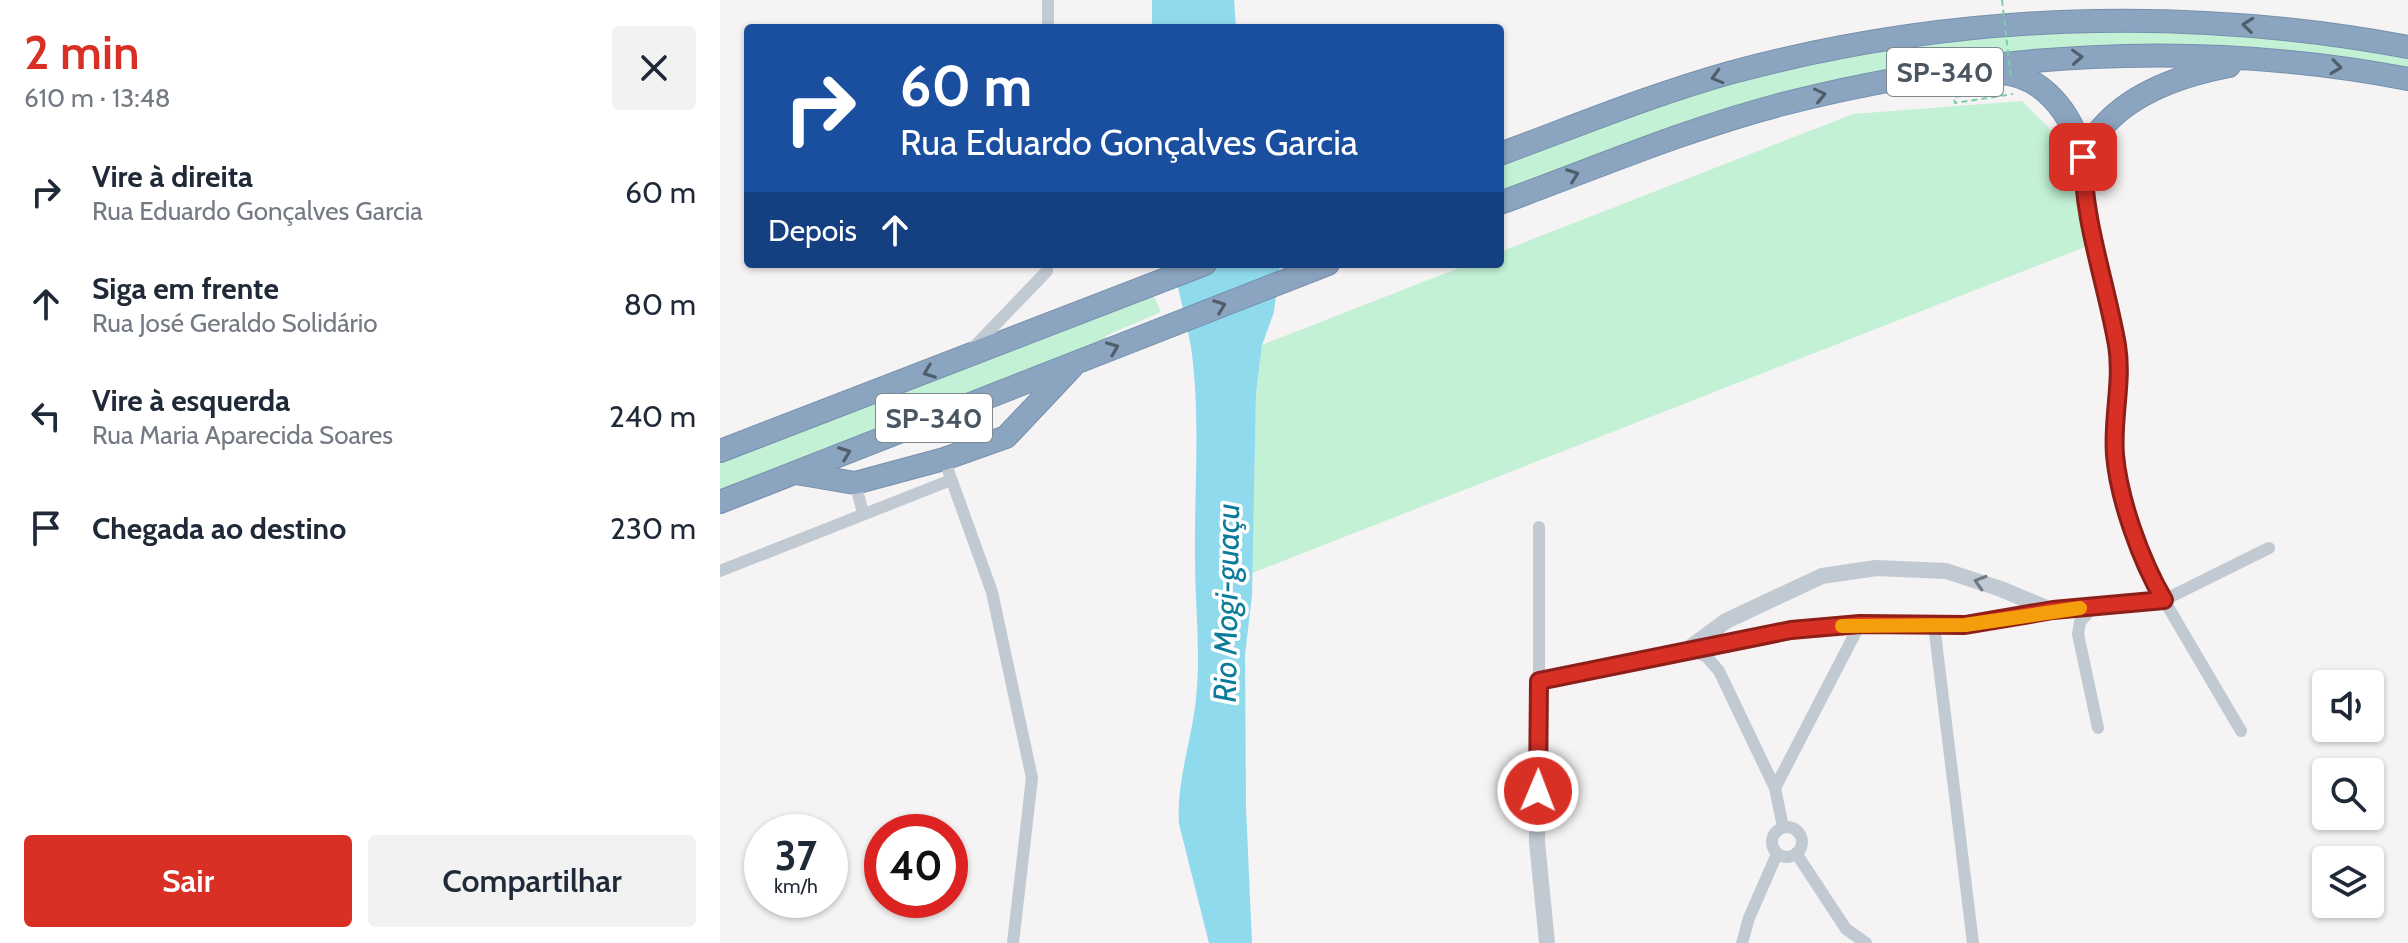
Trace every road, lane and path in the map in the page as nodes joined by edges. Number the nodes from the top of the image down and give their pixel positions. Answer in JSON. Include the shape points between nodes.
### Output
{"nodes":[{"id":1,"x":1048,"y":0,"type":"edge"},
{"id":2,"x":2002,"y":0,"type":"edge"},
{"id":3,"x":1048,"y":24,"type":"edge"},
{"id":4,"x":2296,"y":31,"type":"junction"},
{"id":5,"x":2408,"y":35,"type":"edge"},
{"id":6,"x":2408,"y":47,"type":"edge"},
{"id":7,"x":2271,"y":60,"type":"junction"},
{"id":8,"x":1904,"y":77,"type":"junction"},
{"id":9,"x":2408,"y":79,"type":"edge"},
{"id":10,"x":2013,"y":94,"type":"dead end"},
{"id":11,"x":1504,"y":153,"type":"edge"},
{"id":12,"x":2083,"y":157,"type":"junction"},
{"id":13,"x":1504,"y":202,"type":"edge"},
{"id":14,"x":1047,"y":268,"type":"edge"},
{"id":15,"x":1195,"y":268,"type":"edge"},
{"id":16,"x":1317,"y":268,"type":"edge"},
{"id":17,"x":961,"y":359,"type":"junction"},
{"id":18,"x":1076,"y":363,"type":"junction"},
{"id":19,"x":720,"y":451,"type":"edge"},
{"id":20,"x":947,"y":470,"type":"junction"},
{"id":21,"x":794,"y":473,"type":"junction"},
{"id":22,"x":855,"y":483,"type":"junction"},
{"id":23,"x":720,"y":502,"type":"edge"},
{"id":24,"x":863,"y":513,"type":"junction"},
{"id":25,"x":1539,"y":527,"type":"dead end"},
{"id":26,"x":2269,"y":548,"type":"dead end"},
{"id":27,"x":720,"y":571,"type":"edge"},
{"id":28,"x":2164,"y":600,"type":"junction"},
{"id":29,"x":2094,"y":606,"type":"junction"},
{"id":30,"x":2053,"y":610,"type":"junction"},
{"id":31,"x":1860,"y":624,"type":"junction"},
{"id":32,"x":1934,"y":625,"type":"junction"},
{"id":33,"x":1689,"y":649,"type":"junction"},
{"id":34,"x":1539,"y":681,"type":"junction"},
{"id":35,"x":2098,"y":728,"type":"dead end"},
{"id":36,"x":2241,"y":731,"type":"dead end"},
{"id":37,"x":1775,"y":788,"type":"junction"},
{"id":38,"x":1783,"y":827,"type":"junction"},
{"id":39,"x":1796,"y":853,"type":"junction"},
{"id":40,"x":1777,"y":854,"type":"junction"},
{"id":41,"x":1013,"y":943,"type":"edge"},
{"id":42,"x":1547,"y":943,"type":"edge"},
{"id":43,"x":1742,"y":943,"type":"edge"},
{"id":44,"x":1866,"y":943,"type":"edge"},
{"id":45,"x":1973,"y":943,"type":"edge"}],
"edges":[{"from":1,"to":3,"type":"street"},
{"from":2,"to":10,"type":"path","bridge":true,"via":[[2012,89],[1954,97],[1955,103]]},
{"from":4,"to":5,"type":"highway"},
{"from":4,"to":6,"type":"highway","number":"SP-340"},
{"from":4,"to":11,"type":"highway","number":"SP-340","one_way":true,"via":[[2183,21],[2083,21],[1879,41],[1674,90]]},
{"from":8,"to":7,"type":"highway","number":"SP-340","one_way":true,"via":[[2056,58]]},
{"from":7,"to":9,"type":"highway","number":"SP-340","one_way":true},
{"from":7,"to":12,"type":"highway","via":[[2208,70],[2152,90],[2100,130]]},
{"from":8,"to":12,"type":"highway","via":[[2006,73],[2021,78],[2040,88],[2069,118]]},
{"from":13,"to":8,"type":"highway","number":"SP-340","one_way":true,"via":[[1720,122]]},
{"from":12,"to":28,"type":"street","via":[[2085,198],[2120,365],[2117,467],[2142,554]]},
{"from":14,"to":17,"type":"street"},
{"from":15,"to":17,"type":"highway","number":"SP-340"},
{"from":18,"to":16,"type":"highway","number":"SP-340","one_way":true},
{"from":17,"to":19,"type":"highway","number":"SP-340","one_way":true},
{"from":18,"to":20,"type":"highway","via":[[1006,437]]},
{"from":21,"to":18,"type":"highway","number":"SP-340","one_way":true},
{"from":20,"to":22,"type":"highway"},
{"from":20,"to":24,"type":"street"},
{"from":20,"to":41,"type":"street","via":[[992,592],[1032,778]]},
{"from":21,"to":22,"type":"highway"},
{"from":21,"to":23,"type":"highway","number":"SP-340"},
{"from":22,"to":24,"type":"street"},
{"from":24,"to":27,"type":"street"},
{"from":25,"to":34,"type":"street"},
{"from":26,"to":28,"type":"street"},
{"from":28,"to":29,"type":"street"},
{"from":28,"to":36,"type":"street"},
{"from":29,"to":30,"type":"street"},
{"from":29,"to":35,"type":"street","via":[[2080,622],[2078,634]]},
{"from":30,"to":32,"type":"street"},
{"from":30,"to":33,"type":"street","one_way":true,"via":[[1946,571],[1876,568],[1822,576],[1726,621]]},
{"from":31,"to":32,"type":"street"},
{"from":31,"to":33,"type":"street","via":[[1791,630]]},
{"from":31,"to":37,"type":"street"},
{"from":32,"to":45,"type":"street"},
{"from":33,"to":34,"type":"street"},
{"from":33,"to":37,"type":"street","via":[[1707,657],[1719,671]]},
{"from":34,"to":42,"type":"street","via":[[1537,842]]},
{"from":37,"to":38,"type":"street"},
{"from":38,"to":39,"type":"street","via":[[1800,835]]},
{"from":38,"to":40,"type":"street","via":[[1771,842]]},
{"from":39,"to":40,"type":"street"},
{"from":39,"to":44,"type":"street","via":[[1846,929]]},
{"from":40,"to":43,"type":"street"}]}
